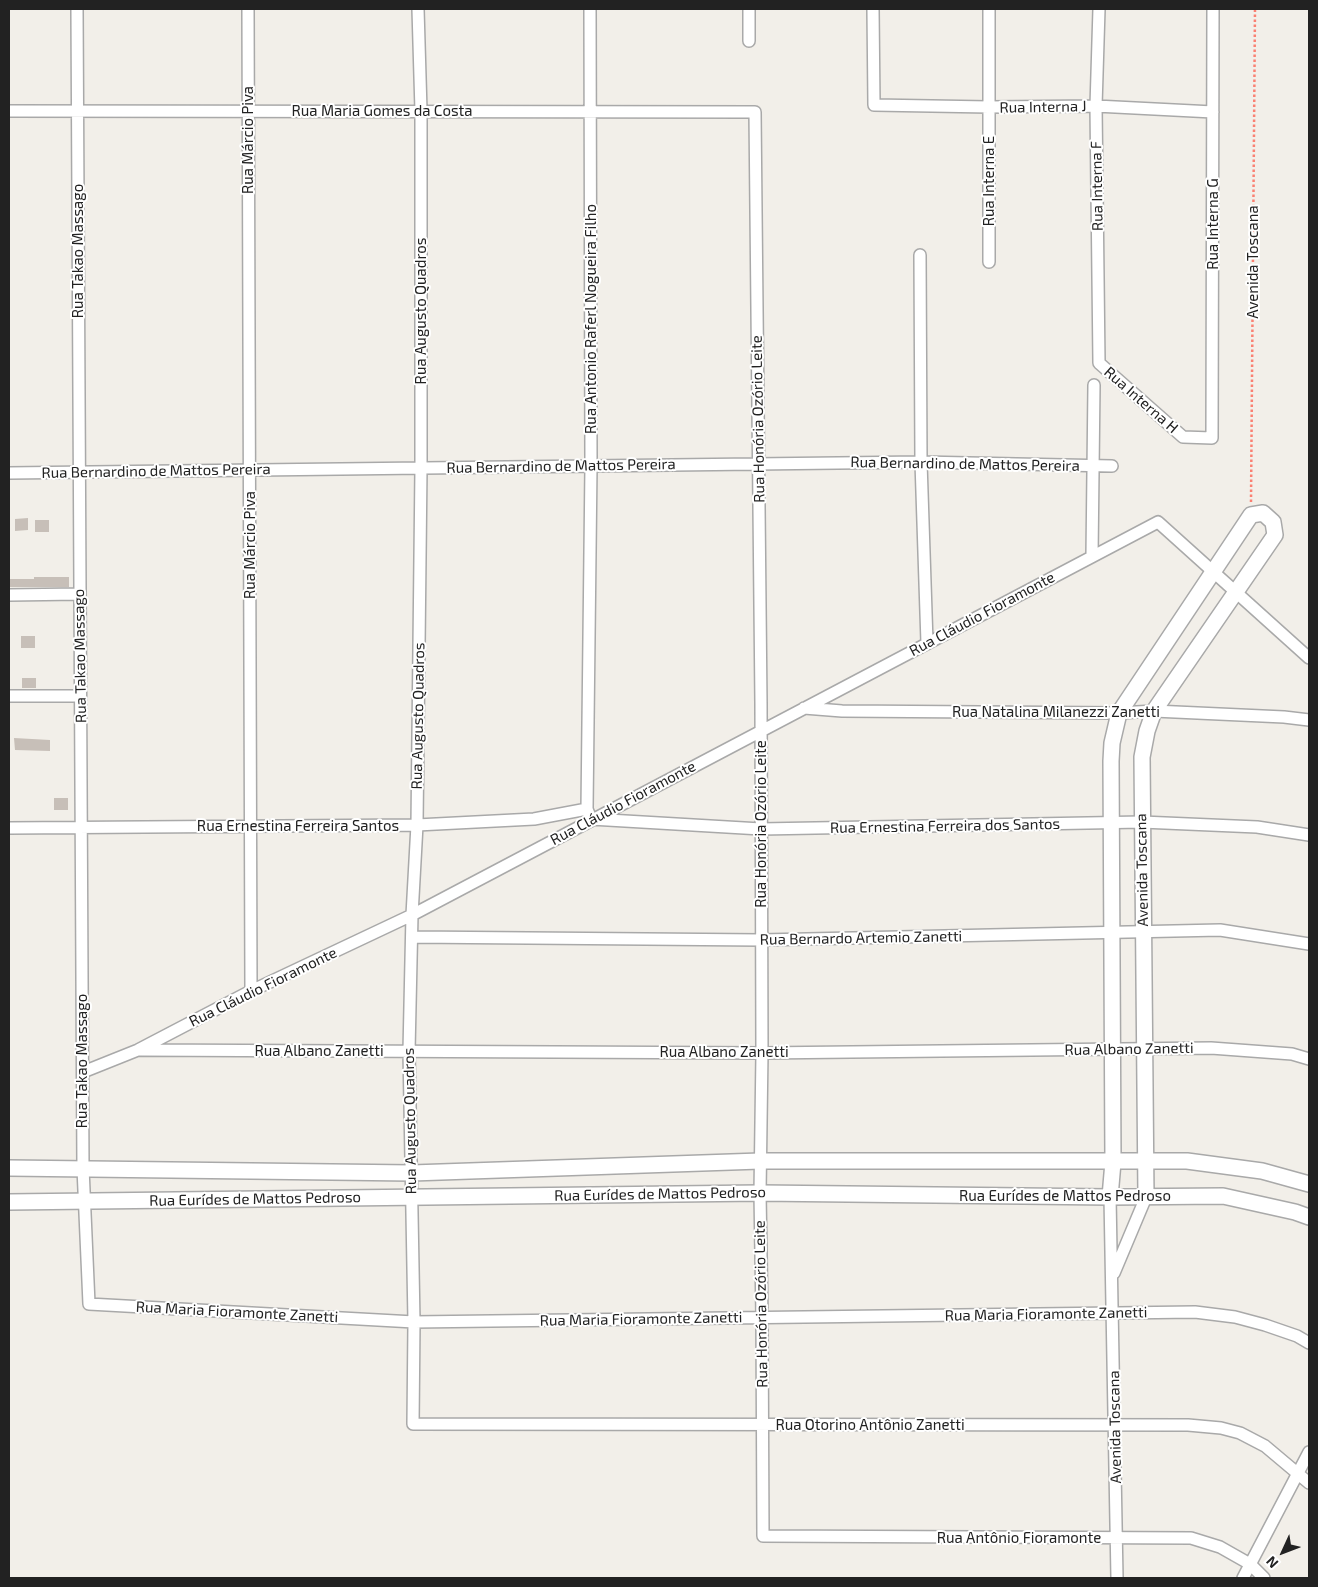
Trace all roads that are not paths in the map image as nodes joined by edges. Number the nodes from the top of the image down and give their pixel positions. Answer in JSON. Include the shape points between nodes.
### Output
{"nodes":[{"id":1,"x":77,"y":9,"type":"edge"},
{"id":2,"x":248,"y":9,"type":"edge"},
{"id":3,"x":418,"y":9,"type":"edge"},
{"id":4,"x":590,"y":9,"type":"edge"},
{"id":5,"x":749,"y":9,"type":"edge"},
{"id":6,"x":873,"y":9,"type":"edge"},
{"id":7,"x":989,"y":9,"type":"edge"},
{"id":8,"x":1099,"y":9,"type":"edge"},
{"id":9,"x":1213,"y":9,"type":"edge"},
{"id":10,"x":749,"y":41,"type":"dead end"},
{"id":11,"x":1096,"y":106,"type":"junction"},
{"id":12,"x":989,"y":107,"type":"junction"},
{"id":13,"x":78,"y":110,"type":"junction"},
{"id":14,"x":248,"y":110,"type":"junction"},
{"id":15,"x":9,"y":111,"type":"edge"},
{"id":16,"x":421,"y":111,"type":"junction"},
{"id":17,"x":590,"y":111,"type":"junction"},
{"id":18,"x":755,"y":112,"type":"joint"},
{"id":19,"x":1213,"y":112,"type":"junction"},
{"id":20,"x":920,"y":255,"type":"dead end"},
{"id":21,"x":989,"y":262,"type":"dead end"},
{"id":22,"x":1099,"y":363,"type":"joint"},
{"id":23,"x":1094,"y":384,"type":"dead end"},
{"id":24,"x":1212,"y":438,"type":"joint"},
{"id":25,"x":921,"y":462,"type":"junction"},
{"id":26,"x":758,"y":464,"type":"junction"},
{"id":27,"x":591,"y":466,"type":"junction"},
{"id":28,"x":1092,"y":466,"type":"junction"},
{"id":29,"x":1112,"y":466,"type":"dead end"},
{"id":30,"x":421,"y":468,"type":"junction"},
{"id":31,"x":250,"y":470,"type":"junction"},
{"id":32,"x":79,"y":472,"type":"junction"},
{"id":33,"x":9,"y":473,"type":"edge"},
{"id":34,"x":1092,"y":556,"type":"junction"},
{"id":35,"x":1213,"y":572,"type":"junction"},
{"id":36,"x":1236,"y":592,"type":"junction"},
{"id":37,"x":79,"y":594,"type":"junction"},
{"id":38,"x":9,"y":595,"type":"edge"},
{"id":39,"x":927,"y":643,"type":"junction"},
{"id":40,"x":1309,"y":658,"type":"edge"},
{"id":41,"x":9,"y":696,"type":"edge"},
{"id":42,"x":80,"y":696,"type":"junction"},
{"id":43,"x":803,"y":708,"type":"junction"},
{"id":44,"x":1154,"y":712,"type":"junction"},
{"id":45,"x":1119,"y":713,"type":"junction"},
{"id":46,"x":1309,"y":720,"type":"edge"},
{"id":47,"x":761,"y":730,"type":"junction"},
{"id":48,"x":589,"y":814,"type":"junction"},
{"id":49,"x":1142,"y":822,"type":"junction"},
{"id":50,"x":1111,"y":823,"type":"junction"},
{"id":51,"x":417,"y":825,"type":"junction"},
{"id":52,"x":251,"y":827,"type":"junction"},
{"id":53,"x":9,"y":828,"type":"edge"},
{"id":54,"x":81,"y":828,"type":"junction"},
{"id":55,"x":761,"y":829,"type":"junction"},
{"id":56,"x":1309,"y":835,"type":"edge"},
{"id":57,"x":412,"y":915,"type":"junction"},
{"id":58,"x":1112,"y":932,"type":"junction"},
{"id":59,"x":1143,"y":932,"type":"junction"},
{"id":60,"x":412,"y":937,"type":"junction"},
{"id":61,"x":761,"y":940,"type":"junction"},
{"id":62,"x":1309,"y":944,"type":"edge"},
{"id":63,"x":251,"y":991,"type":"junction"},
{"id":64,"x":1144,"y":1048,"type":"junction"},
{"id":65,"x":1113,"y":1049,"type":"junction"},
{"id":66,"x":138,"y":1050,"type":"junction"},
{"id":67,"x":409,"y":1051,"type":"junction"},
{"id":68,"x":762,"y":1053,"type":"junction"},
{"id":69,"x":1309,"y":1059,"type":"edge"},
{"id":70,"x":83,"y":1072,"type":"junction"},
{"id":71,"x":760,"y":1161,"type":"junction"},
{"id":72,"x":1114,"y":1162,"type":"junction"},
{"id":73,"x":1146,"y":1162,"type":"junction"},
{"id":74,"x":9,"y":1168,"type":"edge"},
{"id":75,"x":82,"y":1168,"type":"junction"},
{"id":76,"x":412,"y":1173,"type":"junction"},
{"id":77,"x":1309,"y":1184,"type":"edge"},
{"id":78,"x":760,"y":1193,"type":"junction"},
{"id":79,"x":410,"y":1197,"type":"junction"},
{"id":80,"x":1110,"y":1197,"type":"junction"},
{"id":81,"x":1146,"y":1197,"type":"junction"},
{"id":82,"x":84,"y":1201,"type":"junction"},
{"id":83,"x":9,"y":1202,"type":"edge"},
{"id":84,"x":1309,"y":1217,"type":"edge"},
{"id":85,"x":1112,"y":1277,"type":"junction"},
{"id":86,"x":89,"y":1304,"type":"joint"},
{"id":87,"x":1113,"y":1313,"type":"junction"},
{"id":88,"x":762,"y":1317,"type":"junction"},
{"id":89,"x":414,"y":1322,"type":"junction"},
{"id":90,"x":1309,"y":1343,"type":"edge"},
{"id":91,"x":413,"y":1424,"type":"joint"},
{"id":92,"x":763,"y":1424,"type":"junction"},
{"id":93,"x":1115,"y":1425,"type":"junction"},
{"id":94,"x":1309,"y":1452,"type":"edge"},
{"id":95,"x":1298,"y":1473,"type":"junction"},
{"id":96,"x":1309,"y":1483,"type":"edge"},
{"id":97,"x":763,"y":1536,"type":"joint"},
{"id":98,"x":1116,"y":1538,"type":"junction"},
{"id":99,"x":1250,"y":1564,"type":"junction"},
{"id":100,"x":1117,"y":1578,"type":"edge"},
{"id":101,"x":1242,"y":1578,"type":"edge"},
{"id":102,"x":1264,"y":1578,"type":"edge"}],
"edges":[{"from":1,"to":13,"type":"street","name":"Rua Takao Massago"},
{"from":2,"to":14,"type":"street","name":"Rua Márcio Piva"},
{"from":3,"to":16,"type":"street","name":"Rua Augusto Quadros"},
{"from":4,"to":17,"type":"street","name":"Rua Antonio Raferl Nogueira Filho"},
{"from":5,"to":10,"type":"street"},
{"from":6,"to":12,"type":"street","name":"Rua Interna J","via":[[874,105]]},
{"from":7,"to":12,"type":"street","name":"Rua Interna E"},
{"from":8,"to":11,"type":"street","name":"Rua Interna F"},
{"from":9,"to":19,"type":"street","name":"Rua Interna G"},
{"from":11,"to":12,"type":"street","name":"Rua Interna J"},
{"from":11,"to":19,"type":"street","name":"Rua Interna J"},
{"from":11,"to":22,"type":"street","name":"Rua Interna F"},
{"from":12,"to":21,"type":"street","name":"Rua Interna E"},
{"from":13,"to":14,"type":"street","name":"Rua Maria Gomes da Costa"},
{"from":13,"to":15,"type":"street","name":"Rua Maria Gomes da Costa"},
{"from":13,"to":32,"type":"street","name":"Rua Takao Massago"},
{"from":14,"to":16,"type":"street","name":"Rua Maria Gomes da Costa"},
{"from":14,"to":31,"type":"street","name":"Rua Márcio Piva"},
{"from":16,"to":17,"type":"street","name":"Rua Maria Gomes da Costa"},
{"from":16,"to":30,"type":"street","name":"Rua Augusto Quadros"},
{"from":17,"to":18,"type":"street","name":"Rua Maria Gomes da Costa"},
{"from":17,"to":27,"type":"street","name":"Rua Antonio Raferl Nogueira Filho"},
{"from":18,"to":26,"type":"street","name":"Rua Honória Ozório Leite"},
{"from":19,"to":24,"type":"street","name":"Rua Interna G"},
{"from":20,"to":25,"type":"street"},
{"from":22,"to":24,"type":"street","name":"Rua Interna H","via":[[1183,437]]},
{"from":23,"to":28,"type":"street"},
{"from":25,"to":26,"type":"street","name":"Rua Bernardino de Mattos Pereira"},
{"from":25,"to":28,"type":"street","name":"Rua Bernardino de Mattos Pereira"},
{"from":25,"to":39,"type":"street"},
{"from":26,"to":27,"type":"street","name":"Rua Bernardino de Mattos Pereira"},
{"from":26,"to":47,"type":"street","name":"Rua Honória Ozório Leite"},
{"from":27,"to":30,"type":"street","name":"Rua Bernardino de Mattos Pereira"},
{"from":27,"to":48,"type":"street","name":"Rua Antonio Raferl Nogueira Filho"},
{"from":28,"to":29,"type":"street","name":"Rua Bernardino de Mattos Pereira"},
{"from":28,"to":34,"type":"street"},
{"from":30,"to":31,"type":"street","name":"Rua Bernardino de Mattos Pereira"},
{"from":30,"to":51,"type":"street","name":"Rua Augusto Quadros"},
{"from":31,"to":32,"type":"street","name":"Rua Bernardino de Mattos Pereira"},
{"from":31,"to":52,"type":"street","name":"Rua Márcio Piva"},
{"from":32,"to":33,"type":"street","name":"Rua Bernardino de Mattos Pereira"},
{"from":32,"to":37,"type":"street","name":"Rua Takao Massago"},
{"from":34,"to":35,"type":"street","name":"Rua Cláudio Fioramonte","via":[[1158,522]]},
{"from":34,"to":39,"type":"street","name":"Rua Cláudio Fioramonte"},
{"from":35,"to":36,"type":"street"},
{"from":35,"to":36,"type":"street","name":"Avenida Toscana","via":[[1251,515],[1263,513],[1273,522],[1275,535]]},
{"from":35,"to":45,"type":"street","name":"Avenida Toscana"},
{"from":36,"to":40,"type":"street"},
{"from":36,"to":44,"type":"street","name":"Avenida Toscana"},
{"from":37,"to":38,"type":"street"},
{"from":37,"to":42,"type":"street","name":"Rua Takao Massago"},
{"from":39,"to":43,"type":"street","name":"Rua Cláudio Fioramonte"},
{"from":41,"to":42,"type":"street"},
{"from":42,"to":54,"type":"street","name":"Rua Takao Massago"},
{"from":43,"to":45,"type":"street","name":"Rua Natalina Milanezzi Zanetti"},
{"from":43,"to":47,"type":"street","name":"Rua Cláudio Fioramonte"},
{"from":44,"to":45,"type":"street","name":"Rua Natalina Milanezzi Zanetti"},
{"from":44,"to":46,"type":"street","name":"Rua Natalina Milanezzi Zanetti"},
{"from":44,"to":49,"type":"street","name":"Avenida Toscana","via":[[1146,731],[1142,757]]},
{"from":45,"to":50,"type":"street","name":"Avenida Toscana","via":[[1112,743]]},
{"from":47,"to":48,"type":"street","name":"Rua Cláudio Fioramonte"},
{"from":47,"to":55,"type":"street","name":"Rua Honória Ozório Leite"},
{"from":48,"to":51,"type":"street","name":"Rua Ernestina Ferreira Santos"},
{"from":48,"to":55,"type":"street","name":"Rua Ernestina Ferreira dos Santos"},
{"from":48,"to":57,"type":"street","name":"Rua Cláudio Fioramonte"},
{"from":49,"to":50,"type":"street","name":"Rua Ernestina Ferreira dos Santos"},
{"from":49,"to":56,"type":"street","name":"Rua Ernestina Ferreira dos Santos","via":[[1257,827]]},
{"from":49,"to":59,"type":"street","name":"Avenida Toscana"},
{"from":50,"to":55,"type":"street","name":"Rua Ernestina Ferreira dos Santos"},
{"from":50,"to":58,"type":"street","name":"Avenida Toscana"},
{"from":51,"to":52,"type":"street","name":"Rua Ernestina Ferreira Santos"},
{"from":51,"to":57,"type":"street","name":"Rua Augusto Quadros"},
{"from":52,"to":54,"type":"street","name":"Rua Ernestina Ferreira Santos"},
{"from":52,"to":63,"type":"street","name":"Rua Márcio Piva"},
{"from":53,"to":54,"type":"street","name":"Rua Ernestina Ferreira Santos"},
{"from":54,"to":70,"type":"street","name":"Rua Takao Massago"},
{"from":55,"to":61,"type":"street","name":"Rua Honória Ozório Leite"},
{"from":57,"to":60,"type":"street","name":"Rua Augusto Quadros"},
{"from":57,"to":63,"type":"street","name":"Rua Cláudio Fioramonte"},
{"from":58,"to":59,"type":"street","name":"Rua Bernardo Artemio Zanetti"},
{"from":58,"to":61,"type":"street","name":"Rua Bernardo Artemio Zanetti"},
{"from":58,"to":65,"type":"street","name":"Avenida Toscana"},
{"from":59,"to":62,"type":"street","name":"Rua Bernardo Artemio Zanetti","via":[[1220,930]]},
{"from":59,"to":64,"type":"street","name":"Avenida Toscana"},
{"from":60,"to":61,"type":"street","name":"Rua Bernardo Artemio Zanetti"},
{"from":60,"to":67,"type":"street","name":"Rua Augusto Quadros"},
{"from":61,"to":68,"type":"street","name":"Rua Honória Ozório Leite"},
{"from":63,"to":66,"type":"street","name":"Rua Cláudio Fioramonte"},
{"from":64,"to":65,"type":"street","name":"Rua Albano Zanetti"},
{"from":64,"to":69,"type":"street","name":"Rua Albano Zanetti","via":[[1211,1048],[1292,1054]]},
{"from":64,"to":73,"type":"street","name":"Avenida Toscana"},
{"from":65,"to":68,"type":"street","name":"Rua Albano Zanetti"},
{"from":65,"to":72,"type":"street","name":"Avenida Toscana"},
{"from":66,"to":67,"type":"street","name":"Rua Albano Zanetti"},
{"from":66,"to":70,"type":"street","name":"Rua Cláudio Fioramonte"},
{"from":67,"to":68,"type":"street","name":"Rua Albano Zanetti"},
{"from":67,"to":76,"type":"street","name":"Rua Augusto Quadros"},
{"from":68,"to":71,"type":"street","name":"Rua Honória Ozório Leite"},
{"from":70,"to":75,"type":"street","name":"Rua Takao Massago"},
{"from":71,"to":72,"type":"street","name":"Rua Eurídes de Mattos Pedroso"},
{"from":71,"to":76,"type":"street","name":"Rua Eurídes de Mattos Pedroso"},
{"from":71,"to":78,"type":"street","name":"Rua Honória Ozório Leite"},
{"from":72,"to":73,"type":"street","name":"Rua Eurídes de Mattos Pedroso"},
{"from":72,"to":80,"type":"street","name":"Avenida Toscana"},
{"from":73,"to":77,"type":"street","name":"Rua Eurídes de Mattos Pedroso","via":[[1187,1161],[1262,1171]]},
{"from":73,"to":81,"type":"street","name":"Avenida Toscana"},
{"from":74,"to":75,"type":"street","name":"Rua Eurídes de Mattos Pedroso"},
{"from":75,"to":76,"type":"street","name":"Rua Eurídes de Mattos Pedroso"},
{"from":75,"to":82,"type":"street","name":"Rua Takao Massago"},
{"from":76,"to":79,"type":"street","name":"Rua Augusto Quadros"},
{"from":78,"to":79,"type":"street","name":"Rua Eurídes de Mattos Pedroso"},
{"from":78,"to":80,"type":"street","name":"Rua Eurídes de Mattos Pedroso"},
{"from":78,"to":88,"type":"street","name":"Rua Honória Ozório Leite"},
{"from":79,"to":82,"type":"street","name":"Rua Eurídes de Mattos Pedroso"},
{"from":79,"to":89,"type":"street","name":"Rua Augusto Quadros"},
{"from":80,"to":81,"type":"street","name":"Rua Eurídes de Mattos Pedroso"},
{"from":80,"to":85,"type":"street","name":"Avenida Toscana"},
{"from":81,"to":84,"type":"street","name":"Rua Eurídes de Mattos Pedroso","via":[[1223,1196]]},
{"from":81,"to":85,"type":"street","name":"Avenida Toscana"},
{"from":82,"to":83,"type":"street","name":"Rua Eurídes de Mattos Pedroso"},
{"from":82,"to":86,"type":"street","name":"Rua Takao Massago"},
{"from":85,"to":87,"type":"street","name":"Avenida Toscana"},
{"from":86,"to":89,"type":"street","name":"Rua Maria Fioramonte Zanetti"},
{"from":87,"to":88,"type":"street","name":"Rua Maria Fioramonte Zanetti"},
{"from":87,"to":90,"type":"street","name":"Rua Maria Fioramonte Zanetti","via":[[1195,1312],[1235,1317],[1266,1325]]},
{"from":87,"to":93,"type":"street","name":"Avenida Toscana"},
{"from":88,"to":89,"type":"street","name":"Rua Maria Fioramonte Zanetti"},
{"from":88,"to":92,"type":"street","name":"Rua Honória Ozório Leite"},
{"from":89,"to":91,"type":"street","name":"Rua Augusto Quadros"},
{"from":91,"to":92,"type":"street","name":"Rua Otorino Antônio Zanetti"},
{"from":92,"to":93,"type":"street","name":"Rua Otorino Antônio Zanetti"},
{"from":92,"to":97,"type":"street","name":"Rua Honória Ozório Leite"},
{"from":93,"to":95,"type":"street","name":"Rua Otorino Antônio Zanetti","via":[[1221,1428],[1240,1433],[1265,1446]]},
{"from":93,"to":98,"type":"street","name":"Avenida Toscana"},
{"from":94,"to":95,"type":"street"},
{"from":95,"to":96,"type":"street","name":"Rua Otorino Antônio Zanetti"},
{"from":95,"to":99,"type":"street"},
{"from":97,"to":98,"type":"street","name":"Rua Antônio Fioramonte"},
{"from":98,"to":99,"type":"street","name":"Rua Antônio Fioramonte","via":[[1191,1538],[1220,1547]]},
{"from":98,"to":100,"type":"street","name":"Avenida Toscana"},
{"from":99,"to":101,"type":"street"},
{"from":99,"to":102,"type":"street","name":"Rua Antônio Fioramonte"}]}
